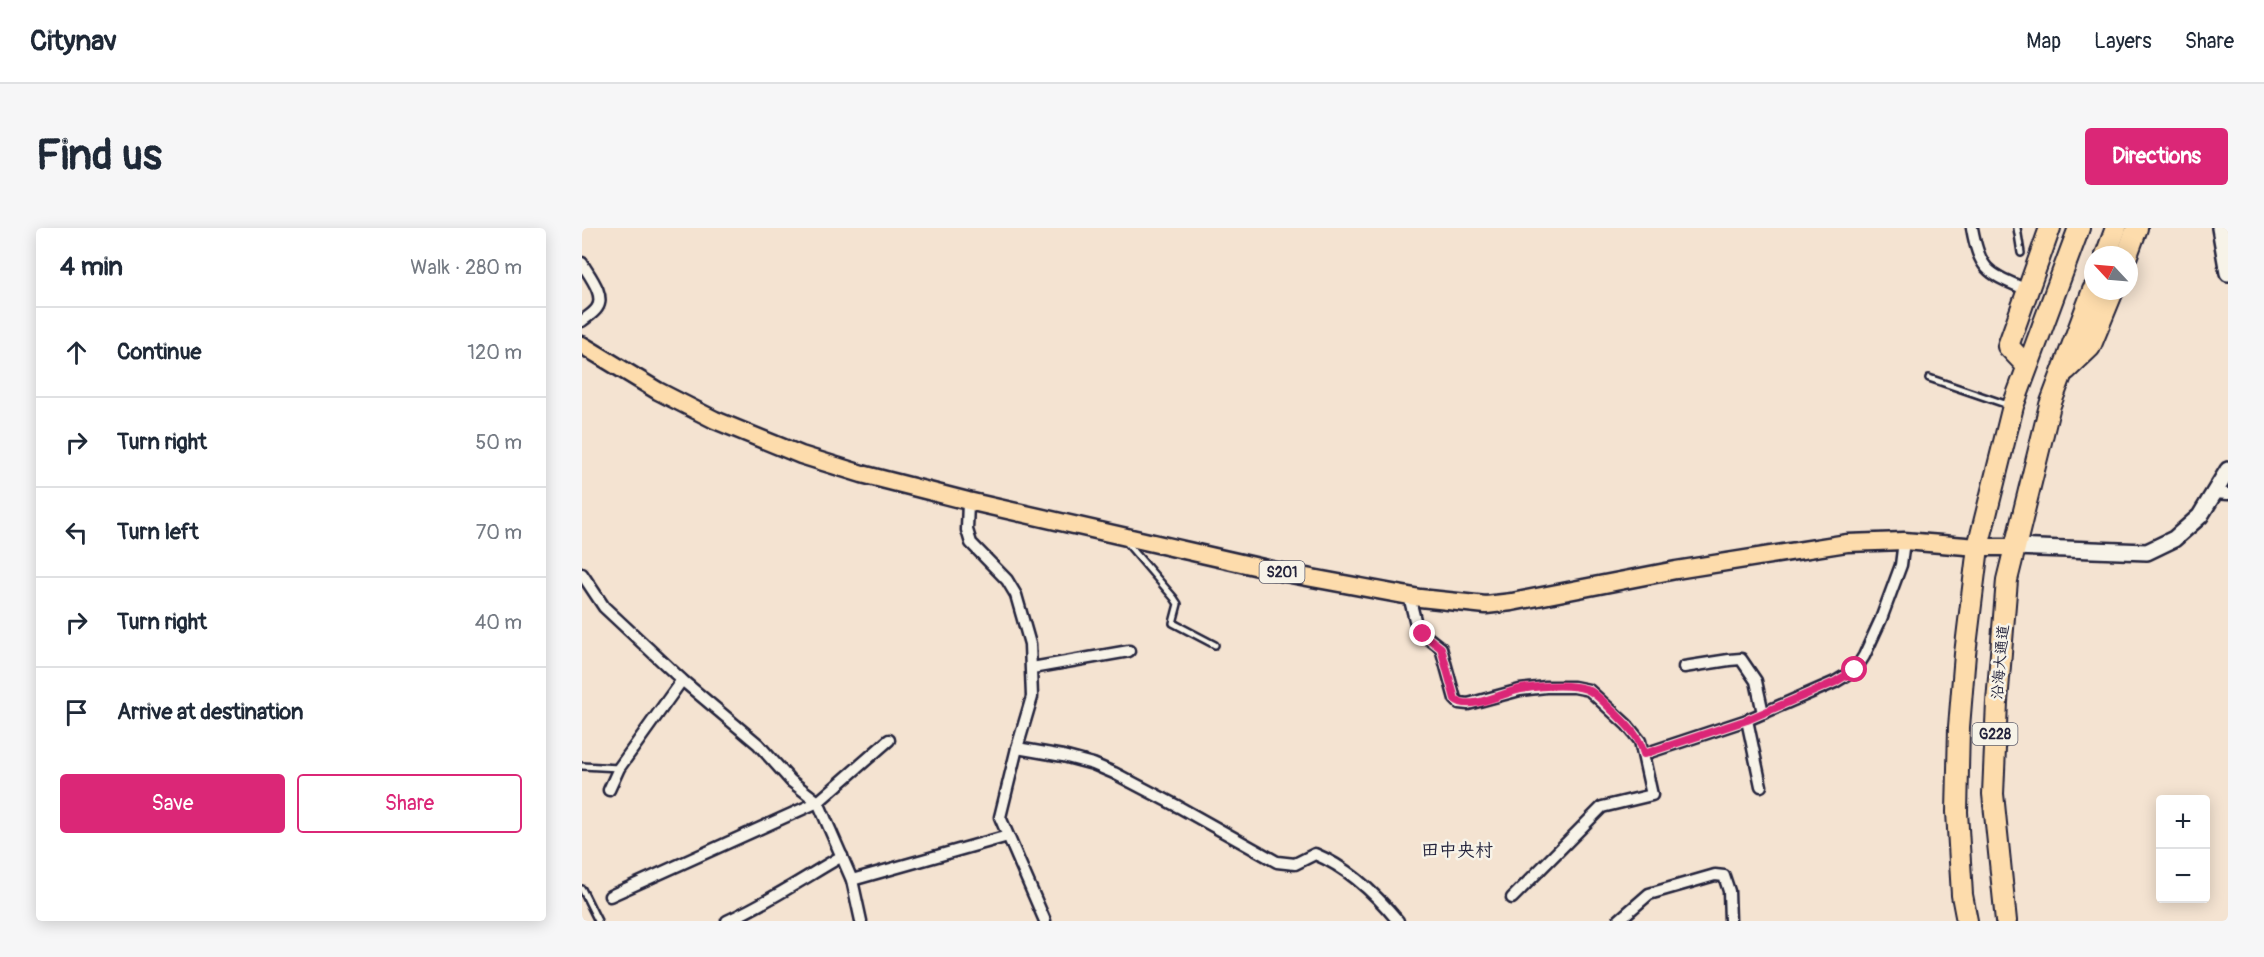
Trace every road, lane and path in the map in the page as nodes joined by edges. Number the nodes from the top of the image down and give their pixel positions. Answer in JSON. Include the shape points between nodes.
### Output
{"nodes":[{"id":1,"x":1972,"y":228,"type":"edge"},
{"id":2,"x":2017,"y":228,"type":"edge"},
{"id":3,"x":2050,"y":228,"type":"edge"},
{"id":4,"x":2079,"y":228,"type":"edge"},
{"id":5,"x":2116,"y":228,"type":"edge"},
{"id":6,"x":2137,"y":228,"type":"edge"},
{"id":7,"x":2220,"y":228,"type":"edge"},
{"id":8,"x":2109,"y":246,"type":"edge"},
{"id":9,"x":2130,"y":246,"type":"edge"},
{"id":10,"x":2021,"y":253,"type":"dead end"},
{"id":11,"x":582,"y":263,"type":"edge"},
{"id":12,"x":2228,"y":273,"type":"edge"},
{"id":13,"x":2027,"y":290,"type":"junction"},
{"id":14,"x":2089,"y":300,"type":"edge"},
{"id":15,"x":2109,"y":300,"type":"edge"},
{"id":16,"x":582,"y":321,"type":"edge"},
{"id":17,"x":582,"y":345,"type":"edge"},
{"id":18,"x":2026,"y":365,"type":"junction"},
{"id":19,"x":2062,"y":374,"type":"junction"},
{"id":20,"x":1929,"y":378,"type":"dead end"},
{"id":21,"x":2013,"y":406,"type":"junction"},
{"id":22,"x":2228,"y":470,"type":"edge"},
{"id":23,"x":2221,"y":494,"type":"edge"},
{"id":24,"x":968,"y":501,"type":"junction"},
{"id":25,"x":1120,"y":535,"type":"junction"},
{"id":26,"x":1904,"y":541,"type":"junction"},
{"id":27,"x":1978,"y":547,"type":"junction"},
{"id":28,"x":2014,"y":547,"type":"junction"},
{"id":29,"x":582,"y":574,"type":"edge"},
{"id":30,"x":1409,"y":596,"type":"junction"},
{"id":31,"x":1215,"y":645,"type":"dead end"},
{"id":32,"x":1129,"y":651,"type":"dead end"},
{"id":33,"x":1684,"y":667,"type":"dead end"},
{"id":34,"x":1032,"y":668,"type":"junction"},
{"id":35,"x":682,"y":680,"type":"junction"},
{"id":36,"x":1763,"y":713,"type":"junction"},
{"id":37,"x":1747,"y":720,"type":"junction"},
{"id":38,"x":888,"y":740,"type":"dead end"},
{"id":39,"x":1017,"y":748,"type":"junction"},
{"id":40,"x":1644,"y":754,"type":"junction"},
{"id":41,"x":582,"y":766,"type":"edge"},
{"id":42,"x":619,"y":768,"type":"junction"},
{"id":43,"x":1761,"y":786,"type":"dead end"},
{"id":44,"x":609,"y":790,"type":"dead end"},
{"id":45,"x":818,"y":802,"type":"junction"},
{"id":46,"x":1008,"y":836,"type":"junction"},
{"id":47,"x":842,"y":856,"type":"junction"},
{"id":48,"x":852,"y":880,"type":"junction"},
{"id":49,"x":582,"y":889,"type":"edge"},
{"id":50,"x":610,"y":896,"type":"dead end"},
{"id":51,"x":1512,"y":897,"type":"dead end"},
{"id":52,"x":598,"y":921,"type":"edge"},
{"id":53,"x":727,"y":921,"type":"edge"},
{"id":54,"x":861,"y":921,"type":"edge"},
{"id":55,"x":1045,"y":921,"type":"edge"},
{"id":56,"x":1398,"y":921,"type":"edge"},
{"id":57,"x":1618,"y":921,"type":"edge"},
{"id":58,"x":1730,"y":921,"type":"edge"},
{"id":59,"x":1967,"y":921,"type":"edge"},
{"id":60,"x":2007,"y":921,"type":"edge"}],
"edges":[{"from":1,"to":13,"type":"street","via":[[1976,252],[1983,265],[1993,275]]},
{"from":2,"to":10,"type":"lane"},
{"from":3,"to":13,"type":"highway"},
{"from":4,"to":18,"type":"highway","number":"G228"},
{"from":5,"to":8,"type":"highway"},
{"from":6,"to":9,"type":"highway"},
{"from":7,"to":12,"type":"main road"},
{"from":11,"to":16,"type":"street","via":[[600,300],[598,307]]},
{"from":13,"to":18,"type":"highway","via":[[2008,346]]},
{"from":14,"to":19,"type":"highway","number":"G228"},
{"from":15,"to":19,"type":"highway","via":[[2090,347]]},
{"from":17,"to":24,"type":"main road","number":"S201","via":[[676,400],[746,434],[842,468]]},
{"from":18,"to":21,"type":"highway","number":"G228"},
{"from":19,"to":28,"type":"highway","number":"G228","via":[[2050,405]]},
{"from":20,"to":21,"type":"lane"},
{"from":21,"to":27,"type":"highway","number":"G228"},
{"from":22,"to":23,"type":"main road"},
{"from":23,"to":28,"type":"main road","via":[[2174,539],[2147,552]]},
{"from":24,"to":25,"type":"main road","number":"S201"},
{"from":24,"to":34,"type":"street","via":[[970,543],[1007,580],[1016,595],[1030,644]]},
{"from":25,"to":30,"type":"main road","number":"S201","via":[[1285,573]]},
{"from":25,"to":31,"type":"lane","via":[[1178,604],[1173,623]]},
{"from":26,"to":27,"type":"main road","number":"S201"},
{"from":26,"to":30,"type":"main road","number":"S201","via":[[1821,546],[1512,602],[1470,604]]},
{"from":26,"to":36,"type":"street","via":[[1901,565],[1881,619],[1855,670]]},
{"from":27,"to":28,"type":"main road","number":"S201"},
{"from":27,"to":59,"type":"highway","number":"G228","via":[[1959,727],[1957,812]]},
{"from":28,"to":60,"type":"highway","name":"沿海大通道","number":"G228","via":[[2007,580],[1993,794]]},
{"from":29,"to":35,"type":"street","via":[[604,607]]},
{"from":30,"to":40,"type":"street","via":[[1416,624],[1441,648],[1459,703],[1529,689],[1589,690],[1627,725],[1640,741]]},
{"from":32,"to":34,"type":"street"},
{"from":33,"to":36,"type":"street","via":[[1741,659],[1756,681]]},
{"from":34,"to":39,"type":"street","via":[[1032,697]]},
{"from":35,"to":42,"type":"street"},
{"from":35,"to":45,"type":"street","via":[[758,744],[791,781]]},
{"from":36,"to":37,"type":"street"},
{"from":37,"to":40,"type":"street"},
{"from":37,"to":43,"type":"street"},
{"from":38,"to":45,"type":"street"},
{"from":39,"to":46,"type":"street","via":[[1000,817]]},
{"from":39,"to":56,"type":"street","via":[[1063,756],[1114,773],[1277,862],[1295,864],[1315,854],[1331,861],[1375,893]]},
{"from":40,"to":51,"type":"street","via":[[1652,795],[1602,807]]},
{"from":41,"to":42,"type":"lane"},
{"from":42,"to":44,"type":"street"},
{"from":45,"to":47,"type":"street"},
{"from":45,"to":50,"type":"street"},
{"from":46,"to":48,"type":"street"},
{"from":46,"to":55,"type":"street"},
{"from":47,"to":48,"type":"street"},
{"from":47,"to":53,"type":"street","via":[[759,907]]},
{"from":48,"to":54,"type":"street"},
{"from":49,"to":52,"type":"lane"},
{"from":57,"to":58,"type":"street","via":[[1649,894],[1715,875],[1724,876],[1729,891]]}]}
